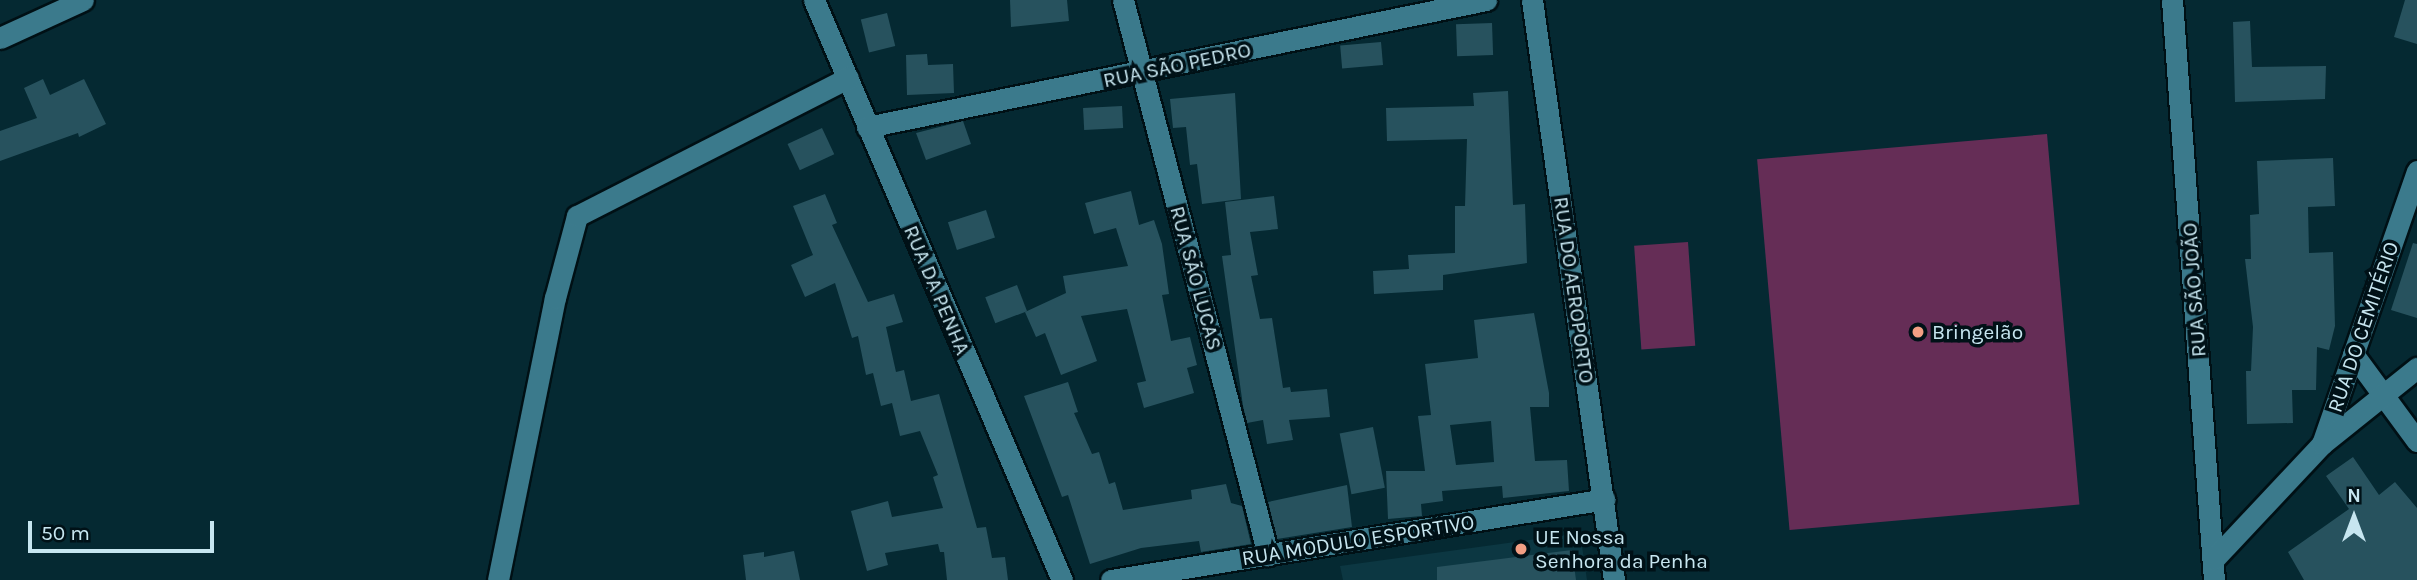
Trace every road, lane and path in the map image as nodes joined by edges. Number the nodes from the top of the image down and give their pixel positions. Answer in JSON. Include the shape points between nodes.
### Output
{"nodes":[{"id":1,"x":83,"y":0,"type":"edge"},
{"id":2,"x":814,"y":0,"type":"edge"},
{"id":3,"x":1123,"y":0,"type":"edge"},
{"id":4,"x":1486,"y":0,"type":"edge"},
{"id":5,"x":1532,"y":0,"type":"edge"},
{"id":6,"x":2172,"y":0,"type":"edge"},
{"id":7,"x":0,"y":38,"type":"edge"},
{"id":8,"x":1142,"y":73,"type":"junction"},
{"id":9,"x":848,"y":78,"type":"junction"},
{"id":10,"x":867,"y":127,"type":"junction"},
{"id":11,"x":2417,"y":171,"type":"edge"},
{"id":12,"x":2353,"y":354,"type":"junction"},
{"id":13,"x":2417,"y":368,"type":"edge"},
{"id":14,"x":2383,"y":394,"type":"junction"},
{"id":15,"x":2417,"y":441,"type":"edge"},
{"id":16,"x":2322,"y":444,"type":"junction"},
{"id":17,"x":1604,"y":499,"type":"junction"},
{"id":18,"x":1268,"y":555,"type":"junction"},
{"id":19,"x":2214,"y":570,"type":"edge"},
{"id":20,"x":498,"y":580,"type":"edge"},
{"id":21,"x":1062,"y":580,"type":"edge"},
{"id":22,"x":1111,"y":580,"type":"edge"},
{"id":23,"x":1614,"y":580,"type":"edge"}],
"edges":[{"from":1,"to":7,"type":"street"},
{"from":2,"to":9,"type":"street","name":"RUA DA PENHA"},
{"from":3,"to":8,"type":"street","name":"RUA SÃO LUCAS"},
{"from":4,"to":8,"type":"street","name":"RUA SÃO PEDRO"},
{"from":5,"to":17,"type":"street","name":"RUA DO AEROPORTO"},
{"from":6,"to":19,"type":"street","name":"RUA SÃO JOÃO"},
{"from":8,"to":10,"type":"street","name":"RUA SÃO PEDRO"},
{"from":8,"to":18,"type":"street","name":"RUA SÃO LUCAS"},
{"from":9,"to":10,"type":"street","name":"RUA DA PENHA"},
{"from":9,"to":20,"type":"street","via":[[577,216],[555,298]]},
{"from":10,"to":21,"type":"street","name":"RUA DA PENHA"},
{"from":11,"to":12,"type":"street","name":"RUA DO CEMITÉRIO"},
{"from":12,"to":14,"type":"street"},
{"from":12,"to":16,"type":"street","name":"RUA DO CEMITÉRIO"},
{"from":13,"to":14,"type":"street"},
{"from":14,"to":15,"type":"street"},
{"from":14,"to":16,"type":"street"},
{"from":16,"to":19,"type":"street"},
{"from":17,"to":18,"type":"street","name":"RUA MODULO ESPORTIVO"},
{"from":17,"to":23,"type":"street","name":"RUA DO AEROPORTO"},
{"from":18,"to":22,"type":"street","name":"RUA MODULO ESPORTIVO"}]}
